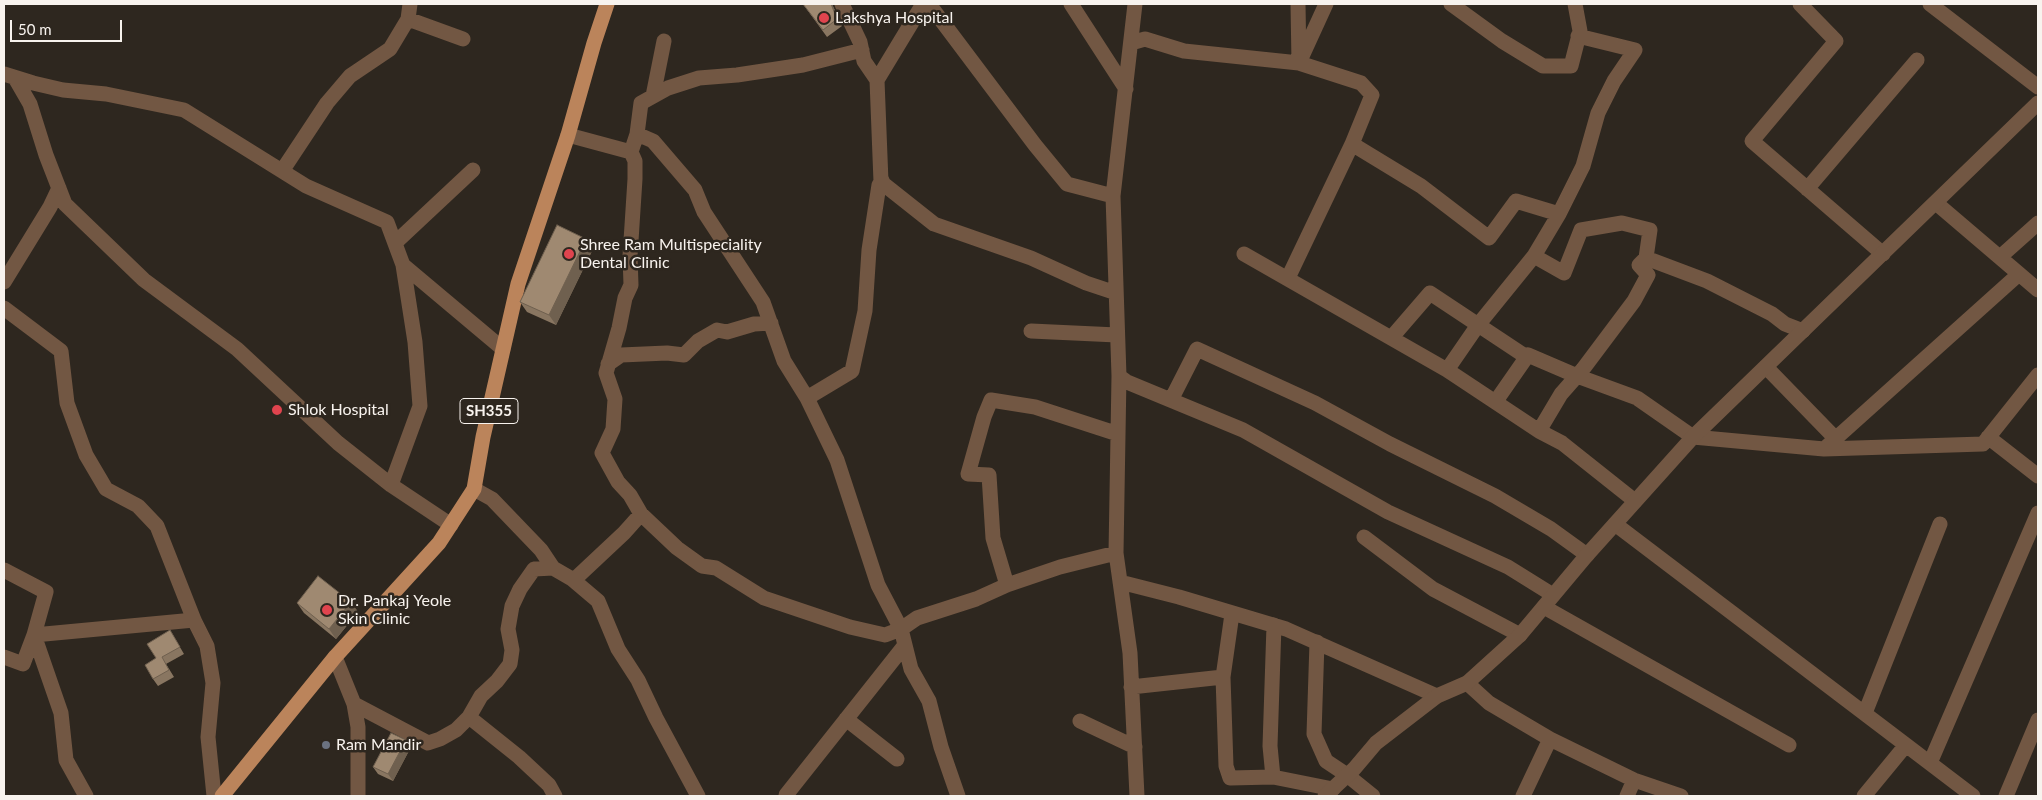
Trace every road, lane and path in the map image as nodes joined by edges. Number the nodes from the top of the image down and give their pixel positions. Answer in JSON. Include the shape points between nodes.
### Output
{"nodes":[{"id":1,"x":607,"y":4,"type":"edge"},
{"id":2,"x":842,"y":4,"type":"edge"},
{"id":3,"x":923,"y":4,"type":"edge"},
{"id":4,"x":929,"y":4,"type":"edge"},
{"id":5,"x":1071,"y":4,"type":"edge"},
{"id":6,"x":1135,"y":4,"type":"edge"},
{"id":7,"x":1298,"y":4,"type":"edge"},
{"id":8,"x":1326,"y":4,"type":"edge"},
{"id":9,"x":1451,"y":4,"type":"edge"},
{"id":10,"x":1575,"y":4,"type":"edge"},
{"id":11,"x":1800,"y":4,"type":"edge"},
{"id":12,"x":1930,"y":4,"type":"edge"},
{"id":13,"x":409,"y":11,"type":"edge"},
{"id":14,"x":1578,"y":36,"type":"junction"},
{"id":15,"x":462,"y":39,"type":"dead end"},
{"id":16,"x":664,"y":41,"type":"dead end"},
{"id":17,"x":1131,"y":43,"type":"junction"},
{"id":18,"x":862,"y":50,"type":"junction"},
{"id":19,"x":1917,"y":60,"type":"dead end"},
{"id":20,"x":1299,"y":63,"type":"junction"},
{"id":21,"x":9,"y":76,"type":"edge"},
{"id":22,"x":877,"y":80,"type":"junction"},
{"id":23,"x":2038,"y":87,"type":"edge"},
{"id":24,"x":1126,"y":89,"type":"junction"},
{"id":25,"x":653,"y":96,"type":"junction"},
{"id":26,"x":2038,"y":104,"type":"edge"},
{"id":27,"x":637,"y":134,"type":"junction"},
{"id":28,"x":568,"y":135,"type":"junction"},
{"id":29,"x":1352,"y":144,"type":"junction"},
{"id":30,"x":631,"y":152,"type":"junction"},
{"id":31,"x":473,"y":170,"type":"dead end"},
{"id":32,"x":282,"y":171,"type":"junction"},
{"id":33,"x":882,"y":180,"type":"junction"},
{"id":34,"x":59,"y":188,"type":"junction"},
{"id":35,"x":1807,"y":189,"type":"junction"},
{"id":36,"x":1114,"y":196,"type":"junction"},
{"id":37,"x":1936,"y":203,"type":"junction"},
{"id":38,"x":1559,"y":214,"type":"junction"},
{"id":39,"x":2038,"y":222,"type":"edge"},
{"id":40,"x":395,"y":243,"type":"junction"},
{"id":41,"x":1244,"y":254,"type":"dead end"},
{"id":42,"x":1884,"y":254,"type":"junction"},
{"id":43,"x":1534,"y":256,"type":"junction"},
{"id":44,"x":2000,"y":257,"type":"junction"},
{"id":45,"x":1646,"y":258,"type":"junction"},
{"id":46,"x":403,"y":265,"type":"junction"},
{"id":47,"x":2019,"y":274,"type":"junction"},
{"id":48,"x":1288,"y":278,"type":"junction"},
{"id":49,"x":4,"y":282,"type":"edge"},
{"id":50,"x":2038,"y":290,"type":"edge"},
{"id":51,"x":1116,"y":293,"type":"junction"},
{"id":52,"x":4,"y":308,"type":"edge"},
{"id":53,"x":771,"y":323,"type":"junction"},
{"id":54,"x":1478,"y":325,"type":"junction"},
{"id":55,"x":1032,"y":331,"type":"dead end"},
{"id":56,"x":1803,"y":331,"type":"junction"},
{"id":57,"x":1118,"y":336,"type":"junction"},
{"id":58,"x":1392,"y":337,"type":"junction"},
{"id":59,"x":503,"y":349,"type":"junction"},
{"id":60,"x":1528,"y":355,"type":"junction"},
{"id":61,"x":608,"y":364,"type":"junction"},
{"id":62,"x":1766,"y":367,"type":"junction"},
{"id":63,"x":1447,"y":370,"type":"junction"},
{"id":64,"x":2038,"y":374,"type":"edge"},
{"id":65,"x":1119,"y":376,"type":"junction"},
{"id":66,"x":1577,"y":376,"type":"junction"},
{"id":67,"x":807,"y":398,"type":"junction"},
{"id":68,"x":1171,"y":400,"type":"junction"},
{"id":69,"x":1496,"y":402,"type":"junction"},
{"id":70,"x":1539,"y":431,"type":"junction"},
{"id":71,"x":1118,"y":434,"type":"junction"},
{"id":72,"x":1693,"y":437,"type":"junction"},
{"id":73,"x":1988,"y":437,"type":"junction"},
{"id":74,"x":1829,"y":443,"type":"junction"},
{"id":75,"x":2038,"y":476,"type":"edge"},
{"id":76,"x":391,"y":485,"type":"junction"},
{"id":77,"x":474,"y":490,"type":"junction"},
{"id":78,"x":1635,"y":501,"type":"junction"},
{"id":79,"x":2038,"y":513,"type":"edge"},
{"id":80,"x":641,"y":514,"type":"junction"},
{"id":81,"x":1615,"y":524,"type":"junction"},
{"id":82,"x":1940,"y":524,"type":"dead end"},
{"id":83,"x":451,"y":525,"type":"junction"},
{"id":84,"x":1364,"y":537,"type":"dead end"},
{"id":85,"x":1116,"y":553,"type":"junction"},
{"id":86,"x":1587,"y":555,"type":"junction"},
{"id":87,"x":553,"y":568,"type":"junction"},
{"id":88,"x":4,"y":570,"type":"edge"},
{"id":89,"x":572,"y":579,"type":"junction"},
{"id":90,"x":1120,"y":582,"type":"junction"},
{"id":91,"x":1007,"y":585,"type":"junction"},
{"id":92,"x":1549,"y":601,"type":"junction"},
{"id":93,"x":1232,"y":614,"type":"junction"},
{"id":94,"x":194,"y":620,"type":"junction"},
{"id":95,"x":1274,"y":625,"type":"junction"},
{"id":96,"x":901,"y":629,"type":"junction"},
{"id":97,"x":34,"y":634,"type":"junction"},
{"id":98,"x":1520,"y":635,"type":"junction"},
{"id":99,"x":1316,"y":642,"type":"junction"},
{"id":100,"x":905,"y":645,"type":"junction"},
{"id":101,"x":4,"y":657,"type":"edge"},
{"id":102,"x":335,"y":657,"type":"junction"},
{"id":103,"x":1223,"y":677,"type":"junction"},
{"id":104,"x":1466,"y":683,"type":"junction"},
{"id":105,"x":1131,"y":687,"type":"junction"},
{"id":106,"x":1437,"y":696,"type":"junction"},
{"id":107,"x":354,"y":704,"type":"junction"},
{"id":108,"x":1865,"y":713,"type":"junction"},
{"id":109,"x":469,"y":717,"type":"junction"},
{"id":110,"x":846,"y":719,"type":"junction"},
{"id":111,"x":2038,"y":720,"type":"edge"},
{"id":112,"x":1080,"y":721,"type":"dead end"},
{"id":113,"x":1550,"y":739,"type":"junction"},
{"id":114,"x":1789,"y":745,"type":"dead end"},
{"id":115,"x":1906,"y":745,"type":"junction"},
{"id":116,"x":1135,"y":747,"type":"junction"},
{"id":117,"x":897,"y":759,"type":"dead end"},
{"id":118,"x":1930,"y":763,"type":"junction"},
{"id":119,"x":1347,"y":775,"type":"junction"},
{"id":120,"x":1273,"y":777,"type":"junction"},
{"id":121,"x":1634,"y":780,"type":"junction"},
{"id":122,"x":1329,"y":793,"type":"edge"},
{"id":123,"x":786,"y":795,"type":"edge"},
{"id":124,"x":86,"y":796,"type":"edge"},
{"id":125,"x":214,"y":796,"type":"edge"},
{"id":126,"x":222,"y":796,"type":"edge"},
{"id":127,"x":358,"y":796,"type":"edge"},
{"id":128,"x":555,"y":796,"type":"edge"},
{"id":129,"x":698,"y":796,"type":"edge"},
{"id":130,"x":958,"y":796,"type":"edge"},
{"id":131,"x":1137,"y":796,"type":"edge"},
{"id":132,"x":1373,"y":796,"type":"edge"},
{"id":133,"x":1523,"y":796,"type":"edge"},
{"id":134,"x":1628,"y":796,"type":"edge"},
{"id":135,"x":1682,"y":796,"type":"edge"},
{"id":136,"x":1864,"y":796,"type":"edge"},
{"id":137,"x":1974,"y":796,"type":"edge"},
{"id":138,"x":2006,"y":796,"type":"edge"}],
"edges":[{"from":1,"to":28,"type":"main road","number":"SH355"},
{"from":2,"to":18,"type":"street"},
{"from":3,"to":22,"type":"street"},
{"from":4,"to":36,"type":"street","via":[[1067,184]]},
{"from":5,"to":24,"type":"street"},
{"from":6,"to":17,"type":"street"},
{"from":7,"to":20,"type":"street"},
{"from":8,"to":20,"type":"street"},
{"from":9,"to":14,"type":"street","via":[[1543,66],[1571,66]]},
{"from":10,"to":14,"type":"street"},
{"from":11,"to":35,"type":"street","via":[[1836,41],[1752,141]]},
{"from":12,"to":23,"type":"street"},
{"from":13,"to":15,"type":"street"},
{"from":13,"to":32,"type":"street","via":[[390,49],[350,76],[327,103]]},
{"from":14,"to":38,"type":"street","via":[[1635,50],[1598,113],[1583,166]]},
{"from":16,"to":25,"type":"street"},
{"from":17,"to":20,"type":"street","via":[[1145,39],[1184,51]]},
{"from":17,"to":24,"type":"street"},
{"from":18,"to":22,"type":"street","via":[[864,61]]},
{"from":18,"to":25,"type":"street","via":[[803,65],[699,78]]},
{"from":19,"to":35,"type":"street"},
{"from":20,"to":29,"type":"street","via":[[1362,82],[1372,95]]},
{"from":21,"to":32,"type":"street","via":[[63,90],[106,94],[184,110]]},
{"from":21,"to":34,"type":"street","via":[[30,104]]},
{"from":22,"to":33,"type":"street"},
{"from":24,"to":36,"type":"street"},
{"from":25,"to":27,"type":"street","via":[[641,103]]},
{"from":26,"to":37,"type":"street"},
{"from":27,"to":30,"type":"street"},
{"from":27,"to":53,"type":"street","via":[[653,141],[696,190],[704,212],[763,302]]},
{"from":28,"to":30,"type":"street"},
{"from":28,"to":59,"type":"main road","number":"SH355","via":[[518,284]]},
{"from":29,"to":38,"type":"street","via":[[1421,186],[1488,238],[1516,202]]},
{"from":29,"to":48,"type":"street"},
{"from":30,"to":61,"type":"street","via":[[635,160],[635,179],[631,285]]},
{"from":31,"to":40,"type":"street"},
{"from":32,"to":40,"type":"street","via":[[306,186],[386,222]]},
{"from":33,"to":51,"type":"street","via":[[934,224],[1031,258]]},
{"from":33,"to":67,"type":"street","via":[[869,250],[865,311],[852,371]]},
{"from":34,"to":49,"type":"street"},
{"from":34,"to":76,"type":"street","via":[[66,204],[144,280],[237,349],[338,443]]},
{"from":35,"to":42,"type":"street"},
{"from":36,"to":51,"type":"street"},
{"from":37,"to":42,"type":"street"},
{"from":37,"to":44,"type":"street"},
{"from":38,"to":43,"type":"street"},
{"from":39,"to":44,"type":"street"},
{"from":40,"to":46,"type":"street"},
{"from":41,"to":48,"type":"street"},
{"from":42,"to":56,"type":"street"},
{"from":43,"to":45,"type":"street","via":[[1564,273],[1580,230],[1622,223],[1650,230]]},
{"from":43,"to":54,"type":"street"},
{"from":44,"to":47,"type":"street"},
{"from":45,"to":56,"type":"street","via":[[1707,281]]},
{"from":45,"to":66,"type":"street","via":[[1639,265],[1648,275],[1634,301]]},
{"from":46,"to":59,"type":"street"},
{"from":46,"to":76,"type":"street","via":[[415,342],[420,406]]},
{"from":47,"to":50,"type":"street"},
{"from":47,"to":74,"type":"street"},
{"from":48,"to":58,"type":"street"},
{"from":51,"to":57,"type":"street"},
{"from":52,"to":94,"type":"street","via":[[60,351],[68,403],[86,454],[106,489],[138,506],[157,526]]},
{"from":53,"to":61,"type":"street","via":[[727,332],[717,330],[698,341],[684,355],[621,355]]},
{"from":53,"to":67,"type":"street","via":[[784,360]]},
{"from":54,"to":58,"type":"street","via":[[1430,293]]},
{"from":54,"to":60,"type":"street","via":[[1524,356]]},
{"from":54,"to":63,"type":"street"},
{"from":55,"to":57,"type":"street"},
{"from":56,"to":62,"type":"street"},
{"from":57,"to":65,"type":"street"},
{"from":58,"to":63,"type":"street"},
{"from":59,"to":77,"type":"main road","number":"SH355"},
{"from":60,"to":66,"type":"street"},
{"from":60,"to":69,"type":"street"},
{"from":61,"to":80,"type":"street","via":[[606,373],[615,399],[613,429],[602,454]]},
{"from":62,"to":72,"type":"street"},
{"from":62,"to":74,"type":"street"},
{"from":63,"to":69,"type":"street"},
{"from":64,"to":73,"type":"street"},
{"from":65,"to":68,"type":"street"},
{"from":65,"to":71,"type":"street"},
{"from":66,"to":70,"type":"street","via":[[1561,394]]},
{"from":66,"to":72,"type":"street","via":[[1638,398]]},
{"from":67,"to":96,"type":"street","via":[[837,460],[878,585]]},
{"from":68,"to":86,"type":"street","via":[[1197,349],[1315,403],[1495,496]]},
{"from":68,"to":92,"type":"street","via":[[1243,430],[1388,512],[1508,567]]},
{"from":69,"to":70,"type":"street"},
{"from":70,"to":78,"type":"street","via":[[1562,443]]},
{"from":71,"to":85,"type":"street"},
{"from":71,"to":91,"type":"street","via":[[1035,407],[992,400],[968,474],[989,475],[993,538]]},
{"from":72,"to":74,"type":"street"},
{"from":72,"to":78,"type":"street"},
{"from":73,"to":74,"type":"street","via":[[1982,444]]},
{"from":73,"to":75,"type":"street"},
{"from":76,"to":83,"type":"street"},
{"from":77,"to":83,"type":"main road","number":"SH355"},
{"from":77,"to":87,"type":"street","via":[[492,499],[541,550]]},
{"from":78,"to":81,"type":"street"},
{"from":79,"to":118,"type":"street"},
{"from":80,"to":89,"type":"street"},
{"from":80,"to":96,"type":"street","via":[[677,548],[702,566],[716,568],[764,598],[884,635]]},
{"from":81,"to":86,"type":"street"},
{"from":81,"to":108,"type":"street"},
{"from":82,"to":108,"type":"street"},
{"from":83,"to":102,"type":"main road","number":"SH355","via":[[439,543]]},
{"from":84,"to":98,"type":"street","via":[[1433,588]]},
{"from":85,"to":90,"type":"street"},
{"from":85,"to":91,"type":"street"},
{"from":86,"to":92,"type":"street"},
{"from":87,"to":89,"type":"street"},
{"from":87,"to":109,"type":"street","via":[[534,569],[520,589],[512,606],[508,629],[512,650],[510,664],[481,696]]},
{"from":88,"to":97,"type":"street","via":[[46,592]]},
{"from":89,"to":129,"type":"street","via":[[598,602],[618,649],[638,680]]},
{"from":90,"to":93,"type":"street","via":[[1179,596]]},
{"from":90,"to":105,"type":"street","via":[[1130,653]]},
{"from":91,"to":96,"type":"street","via":[[917,618]]},
{"from":92,"to":98,"type":"street"},
{"from":92,"to":114,"type":"street"},
{"from":93,"to":95,"type":"street"},
{"from":93,"to":103,"type":"street"},
{"from":94,"to":97,"type":"street"},
{"from":94,"to":125,"type":"street","via":[[207,646],[213,683],[208,737]]},
{"from":95,"to":99,"type":"street"},
{"from":95,"to":120,"type":"street","via":[[1270,737]]},
{"from":96,"to":100,"type":"street"},
{"from":97,"to":101,"type":"street","via":[[23,664]]},
{"from":97,"to":124,"type":"street","via":[[61,713],[66,760]]},
{"from":98,"to":104,"type":"street"},
{"from":99,"to":106,"type":"street"},
{"from":99,"to":119,"type":"street","via":[[1314,734],[1326,761]]},
{"from":100,"to":110,"type":"street"},
{"from":100,"to":130,"type":"street","via":[[911,669],[928,701]]},
{"from":102,"to":107,"type":"street"},
{"from":102,"to":126,"type":"main road","number":"SH355"},
{"from":103,"to":105,"type":"street"},
{"from":103,"to":120,"type":"street","via":[[1226,766],[1230,778]]},
{"from":104,"to":106,"type":"street"},
{"from":104,"to":113,"type":"street","via":[[1489,703]]},
{"from":105,"to":116,"type":"street"},
{"from":106,"to":119,"type":"street","via":[[1376,743]]},
{"from":107,"to":109,"type":"street","via":[[428,743],[456,730]]},
{"from":107,"to":127,"type":"street","via":[[358,727]]},
{"from":108,"to":115,"type":"street"},
{"from":109,"to":128,"type":"street","via":[[519,757],[549,785]]},
{"from":110,"to":117,"type":"street"},
{"from":110,"to":123,"type":"street"},
{"from":111,"to":138,"type":"street"},
{"from":112,"to":116,"type":"street"},
{"from":113,"to":121,"type":"street"},
{"from":113,"to":133,"type":"street"},
{"from":115,"to":118,"type":"street"},
{"from":115,"to":136,"type":"street"},
{"from":116,"to":131,"type":"street"},
{"from":118,"to":137,"type":"street"},
{"from":119,"to":122,"type":"street"},
{"from":119,"to":132,"type":"street"},
{"from":120,"to":122,"type":"street"},
{"from":121,"to":134,"type":"street"},
{"from":121,"to":135,"type":"street"}]}
